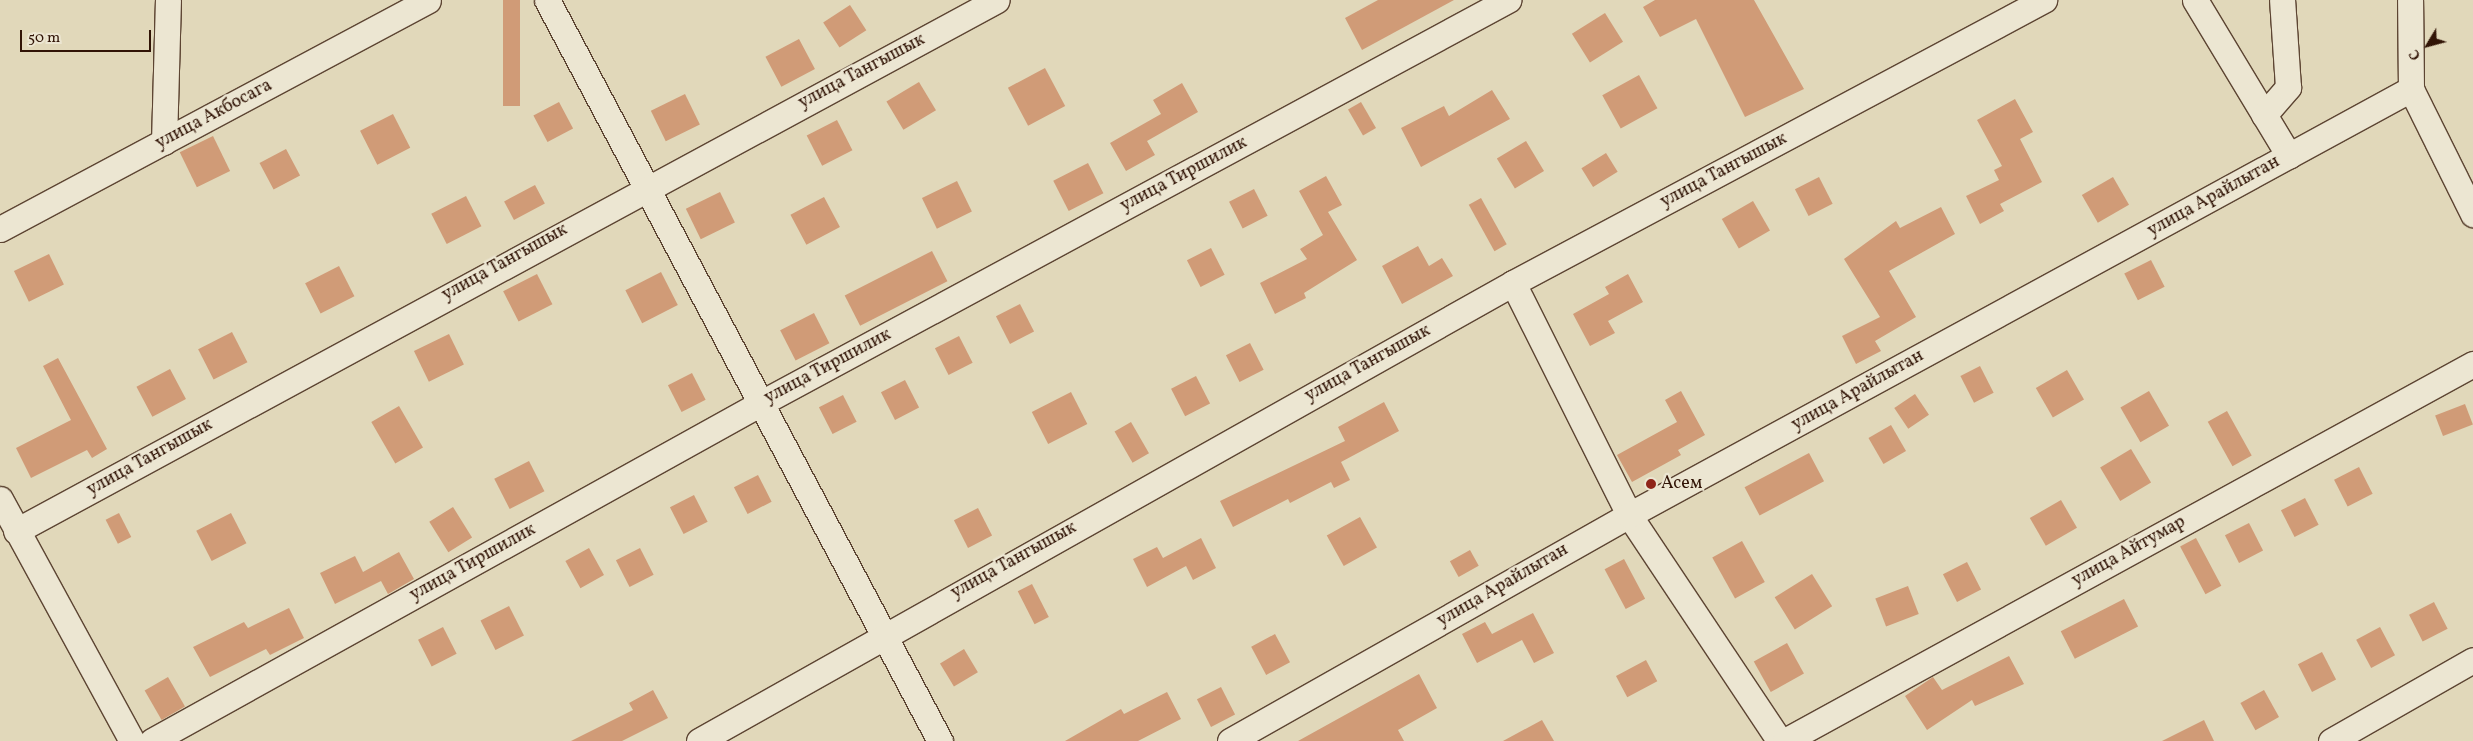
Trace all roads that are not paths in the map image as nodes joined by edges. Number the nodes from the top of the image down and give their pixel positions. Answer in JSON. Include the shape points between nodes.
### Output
{"nodes":[{"id":1,"x":168,"y":0,"type":"edge"},
{"id":2,"x":428,"y":0,"type":"edge"},
{"id":3,"x":547,"y":0,"type":"edge"},
{"id":4,"x":997,"y":0,"type":"edge"},
{"id":5,"x":1508,"y":0,"type":"edge"},
{"id":6,"x":2044,"y":0,"type":"edge"},
{"id":7,"x":2195,"y":0,"type":"edge"},
{"id":8,"x":2282,"y":0,"type":"edge"},
{"id":9,"x":2410,"y":0,"type":"edge"},
{"id":10,"x":2411,"y":89,"type":"junction"},
{"id":11,"x":2264,"y":115,"type":"junction"},
{"id":12,"x":164,"y":142,"type":"junction"},
{"id":13,"x":2289,"y":156,"type":"junction"},
{"id":14,"x":643,"y":188,"type":"junction"},
{"id":15,"x":2473,"y":214,"type":"edge"},
{"id":16,"x":0,"y":229,"type":"edge"},
{"id":17,"x":1513,"y":283,"type":"junction"},
{"id":18,"x":2473,"y":364,"type":"edge"},
{"id":19,"x":763,"y":402,"type":"junction"},
{"id":20,"x":0,"y":499,"type":"edge"},
{"id":21,"x":1629,"y":515,"type":"junction"},
{"id":22,"x":16,"y":531,"type":"junction"},
{"id":23,"x":885,"y":633,"type":"junction"},
{"id":24,"x":2473,"y":660,"type":"edge"},
{"id":25,"x":132,"y":741,"type":"edge"},
{"id":26,"x":152,"y":741,"type":"edge"},
{"id":27,"x":699,"y":741,"type":"edge"},
{"id":28,"x":940,"y":741,"type":"edge"},
{"id":29,"x":1230,"y":741,"type":"edge"},
{"id":30,"x":1780,"y":741,"type":"edge"},
{"id":31,"x":1785,"y":741,"type":"edge"},
{"id":32,"x":2331,"y":741,"type":"edge"}],
"edges":[{"from":1,"to":12,"type":"street"},
{"from":2,"to":12,"type":"street","name":"улица Акбосага"},
{"from":3,"to":14,"type":"street"},
{"from":4,"to":14,"type":"street","name":"улица Тангышык"},
{"from":5,"to":19,"type":"street","name":"улица Тиршилик"},
{"from":6,"to":17,"type":"street","name":"улица Тангышык"},
{"from":7,"to":11,"type":"street"},
{"from":8,"to":11,"type":"street","via":[[2288,87]]},
{"from":9,"to":10,"type":"street"},
{"from":10,"to":13,"type":"street","name":"улица Арайлытан"},
{"from":10,"to":15,"type":"street"},
{"from":11,"to":13,"type":"street"},
{"from":12,"to":16,"type":"street","name":"улица Акбосага"},
{"from":13,"to":21,"type":"street","name":"улица Арайлытан"},
{"from":14,"to":19,"type":"street"},
{"from":14,"to":22,"type":"street","name":"улица Тангышык"},
{"from":17,"to":21,"type":"street"},
{"from":17,"to":23,"type":"street","name":"улица Тангышык"},
{"from":18,"to":31,"type":"street","name":"улица Айтумар"},
{"from":19,"to":23,"type":"street"},
{"from":19,"to":26,"type":"street","name":"улица Тиршилик"},
{"from":20,"to":22,"type":"street"},
{"from":21,"to":29,"type":"street","name":"улица Арайлытан"},
{"from":21,"to":30,"type":"street"},
{"from":22,"to":25,"type":"street"},
{"from":23,"to":27,"type":"street","name":"улица Тангышык"},
{"from":23,"to":28,"type":"street"},
{"from":24,"to":32,"type":"street"}]}
